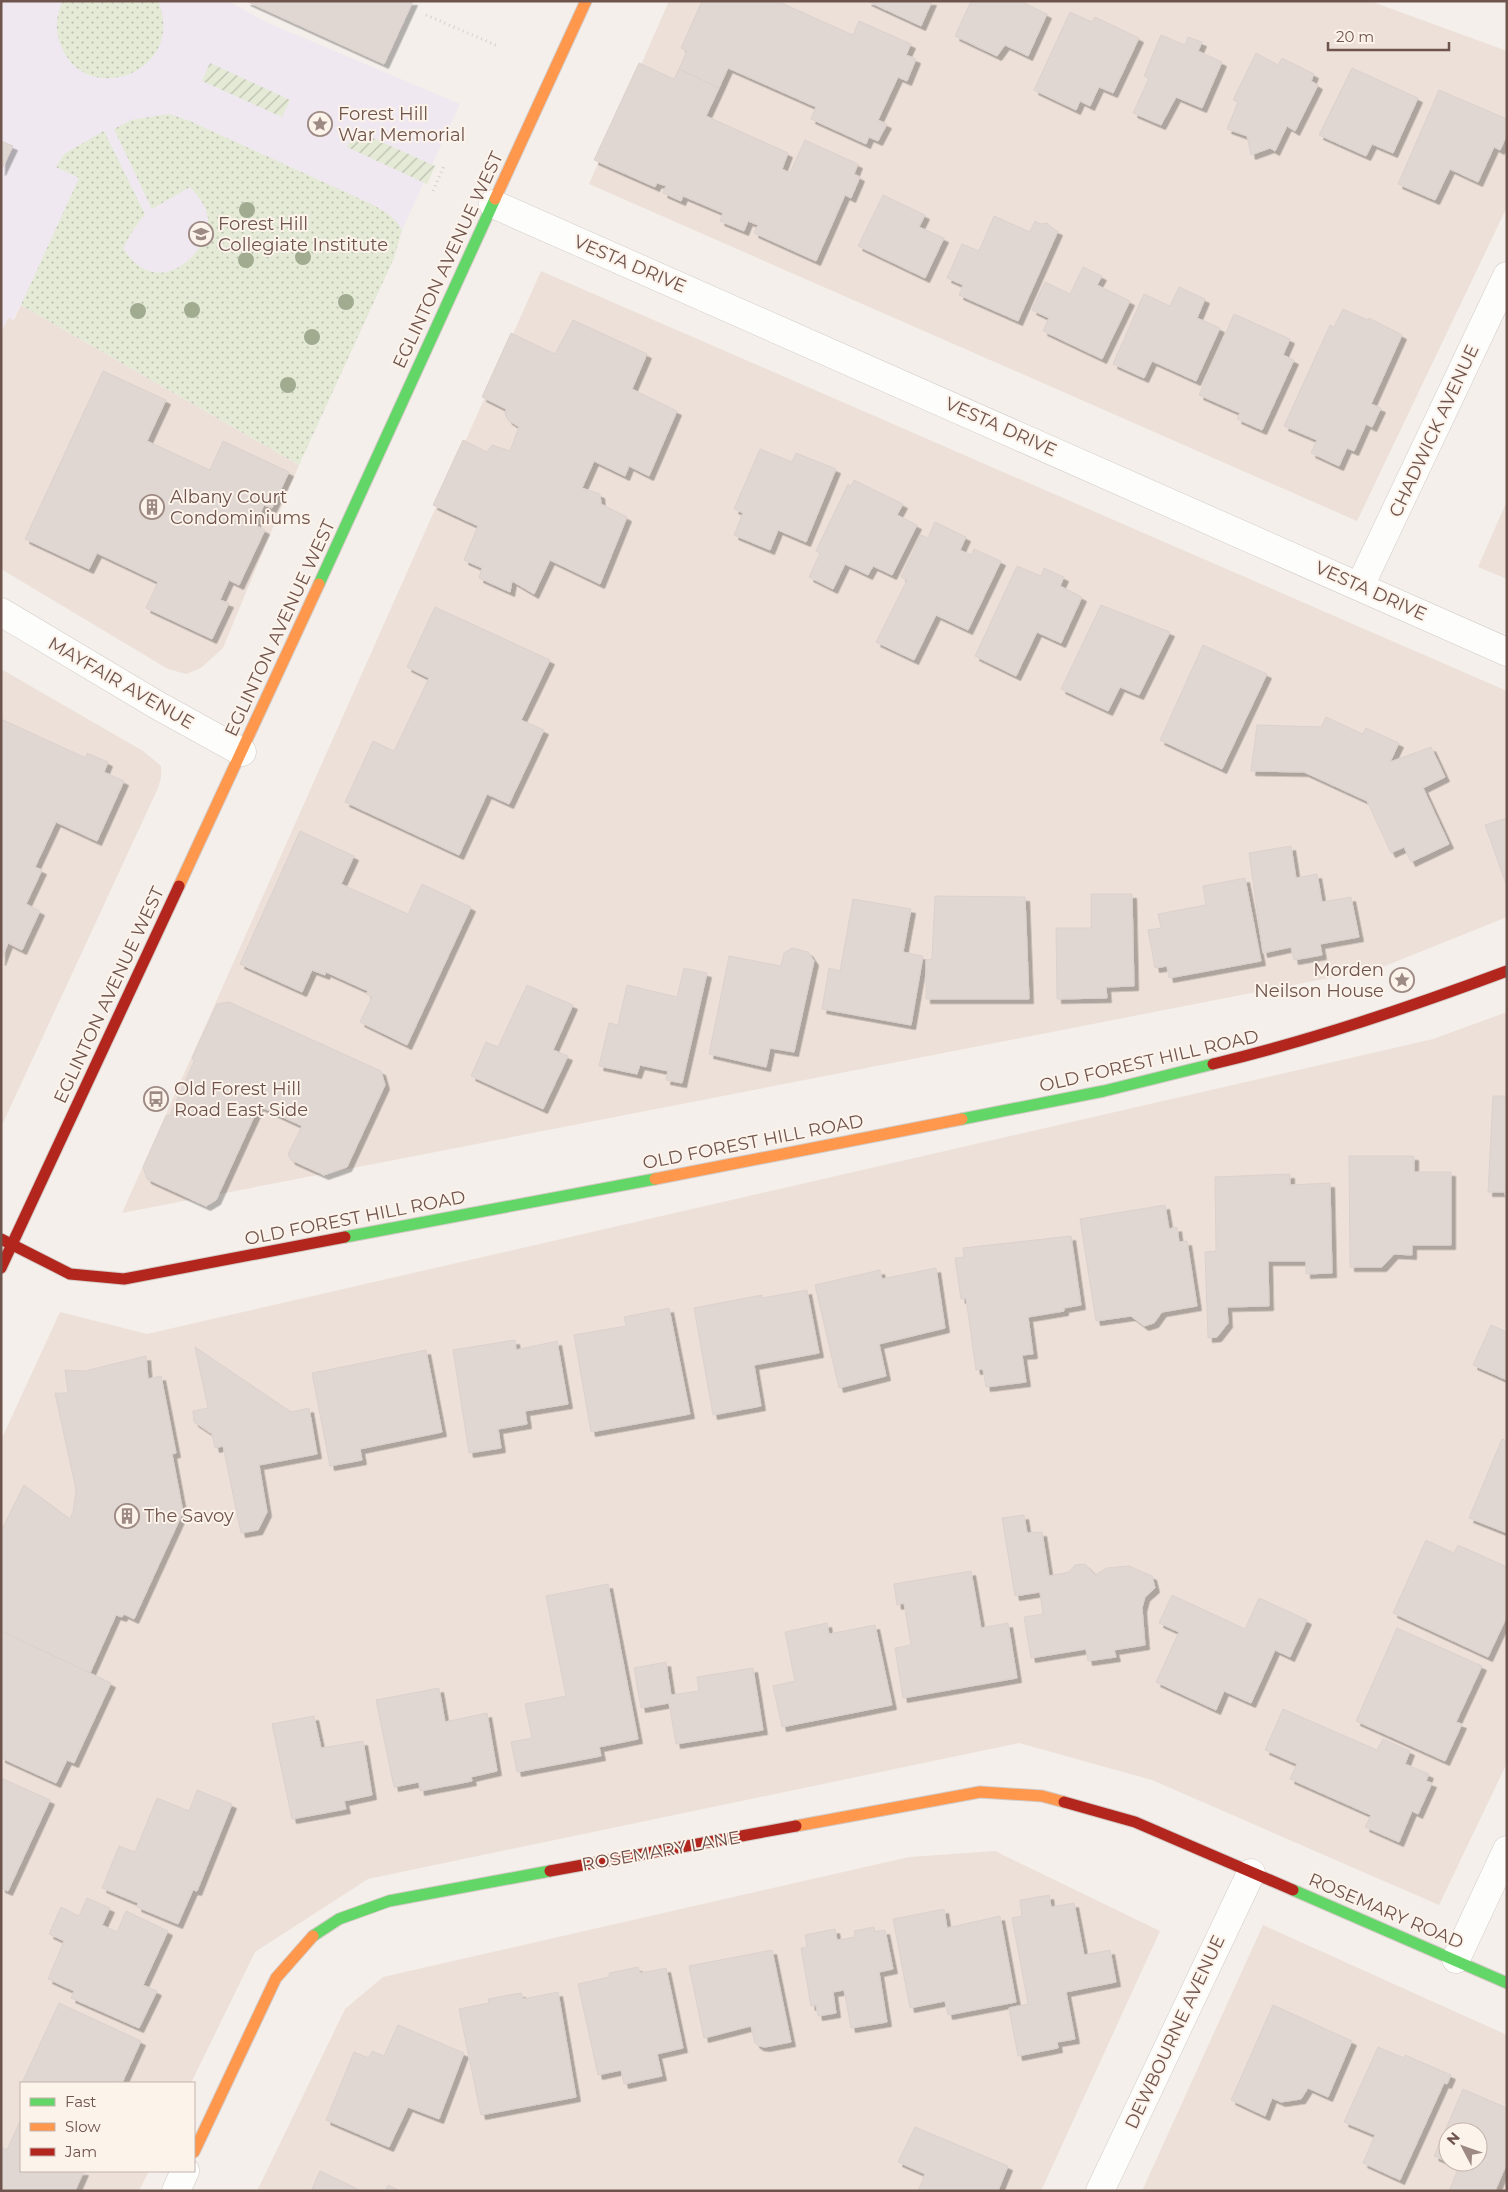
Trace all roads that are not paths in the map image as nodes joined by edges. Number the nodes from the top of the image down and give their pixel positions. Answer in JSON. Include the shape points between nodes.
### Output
{"nodes":[{"id":1,"x":586,"y":1,"type":"edge"},
{"id":2,"x":494,"y":204,"type":"junction"},
{"id":3,"x":1507,"y":276,"type":"edge"},
{"id":4,"x":1360,"y":586,"type":"junction"},
{"id":5,"x":1,"y":612,"type":"edge"},
{"id":6,"x":1507,"y":652,"type":"edge"},
{"id":7,"x":242,"y":752,"type":"junction"},
{"id":8,"x":1507,"y":970,"type":"edge"},
{"id":9,"x":1,"y":1239,"type":"edge"},
{"id":10,"x":12,"y":1244,"type":"junction"},
{"id":11,"x":1,"y":1268,"type":"edge"},
{"id":12,"x":1507,"y":1850,"type":"edge"},
{"id":13,"x":1251,"y":1873,"type":"junction"},
{"id":14,"x":1456,"y":1959,"type":"junction"},
{"id":15,"x":1507,"y":1983,"type":"edge"},
{"id":16,"x":195,"y":2150,"type":"edge"},
{"id":17,"x":185,"y":2172,"type":"edge"},
{"id":18,"x":176,"y":2191,"type":"edge"},
{"id":19,"x":1100,"y":2191,"type":"edge"}],
"edges":[{"from":1,"to":2,"type":"street","name":"EGLINTON AVENUE WEST"},
{"from":2,"to":4,"type":"street","name":"VESTA DRIVE"},
{"from":2,"to":7,"type":"street","name":"EGLINTON AVENUE WEST"},
{"from":3,"to":4,"type":"street","name":"CHADWICK AVENUE"},
{"from":4,"to":6,"type":"street","name":"VESTA DRIVE"},
{"from":5,"to":7,"type":"street","name":"MAYFAIR AVENUE"},
{"from":7,"to":10,"type":"street","name":"EGLINTON AVENUE WEST"},
{"from":8,"to":10,"type":"street","name":"OLD FOREST HILL ROAD","via":[[1441,996],[1277,1049],[1104,1091],[124,1279],[70,1274]]},
{"from":9,"to":10,"type":"street","name":"OLD FOREST HILL ROAD"},
{"from":10,"to":11,"type":"street","name":"EGLINTON AVENUE WEST"},
{"from":12,"to":14,"type":"street"},
{"from":13,"to":14,"type":"street","name":"ROSEMARY ROAD"},
{"from":13,"to":16,"type":"street","name":"ROSEMARY LANE","via":[[1135,1822],[1042,1796],[980,1792],[389,1901],[339,1920],[311,1938],[276,1978]]},
{"from":13,"to":19,"type":"street","name":"DEWBOURNE AVENUE"},
{"from":14,"to":15,"type":"street","name":"ROSEMARY ROAD"},
{"from":17,"to":18,"type":"street"}]}
